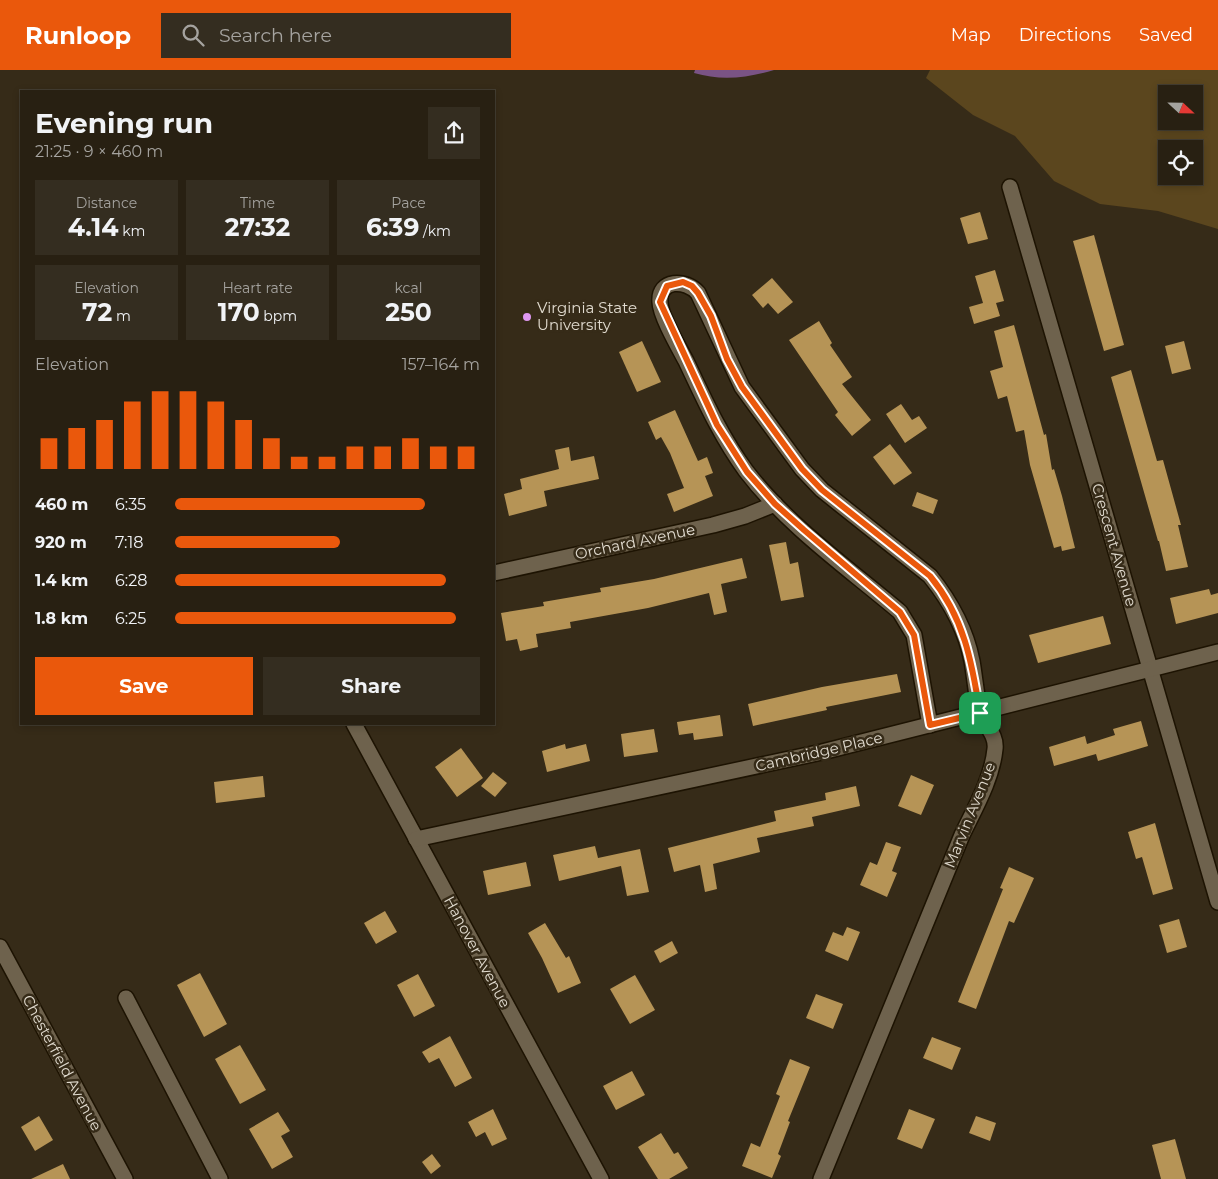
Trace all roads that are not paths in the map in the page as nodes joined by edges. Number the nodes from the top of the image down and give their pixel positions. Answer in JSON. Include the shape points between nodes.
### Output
{"nodes":[{"id":1,"x":1010,"y":187,"type":"dead end"},
{"id":2,"x":775,"y":504,"type":"junction"},
{"id":3,"x":495,"y":573,"type":"edge"},
{"id":4,"x":1218,"y":652,"type":"edge"},
{"id":5,"x":1150,"y":670,"type":"junction"},
{"id":6,"x":980,"y":713,"type":"junction"},
{"id":7,"x":355,"y":725,"type":"edge"},
{"id":8,"x":930,"y":725,"type":"junction"},
{"id":9,"x":416,"y":839,"type":"junction"},
{"id":10,"x":1218,"y":902,"type":"edge"},
{"id":11,"x":0,"y":948,"type":"edge"},
{"id":12,"x":126,"y":998,"type":"dead end"},
{"id":13,"x":125,"y":1179,"type":"edge"},
{"id":14,"x":220,"y":1179,"type":"edge"},
{"id":15,"x":601,"y":1179,"type":"edge"},
{"id":16,"x":820,"y":1179,"type":"edge"}],
"edges":[{"from":1,"to":5,"type":"street","name":"Crescent Avenue"},
{"from":2,"to":3,"type":"street","name":"Orchard Avenue","via":[[713,525]]},
{"from":2,"to":6,"type":"street","name":"Marvin Avenue","via":[[747,472],[725,439],[668,323],[660,302],[662,294],[674,283],[683,282],[698,293],[742,387],[802,469],[822,490],[923,570],[941,589],[964,632],[972,659]]},
{"from":2,"to":8,"type":"street","name":"Marvin Avenue","via":[[908,621],[914,635]]},
{"from":4,"to":5,"type":"street","name":"Cambridge Place"},
{"from":5,"to":6,"type":"street","name":"Cambridge Place"},
{"from":5,"to":10,"type":"street","name":"Crescent Avenue"},
{"from":6,"to":8,"type":"street","name":"Cambridge Place"},
{"from":6,"to":16,"type":"street","name":"Marvin Avenue","via":[[993,735],[993,763]]},
{"from":7,"to":9,"type":"street","name":"Hanover Avenue"},
{"from":8,"to":9,"type":"street","name":"Cambridge Place","via":[[822,752]]},
{"from":9,"to":15,"type":"street","name":"Hanover Avenue"},
{"from":11,"to":13,"type":"street","name":"Chesterfield Avenue"},
{"from":12,"to":14,"type":"street"}]}
